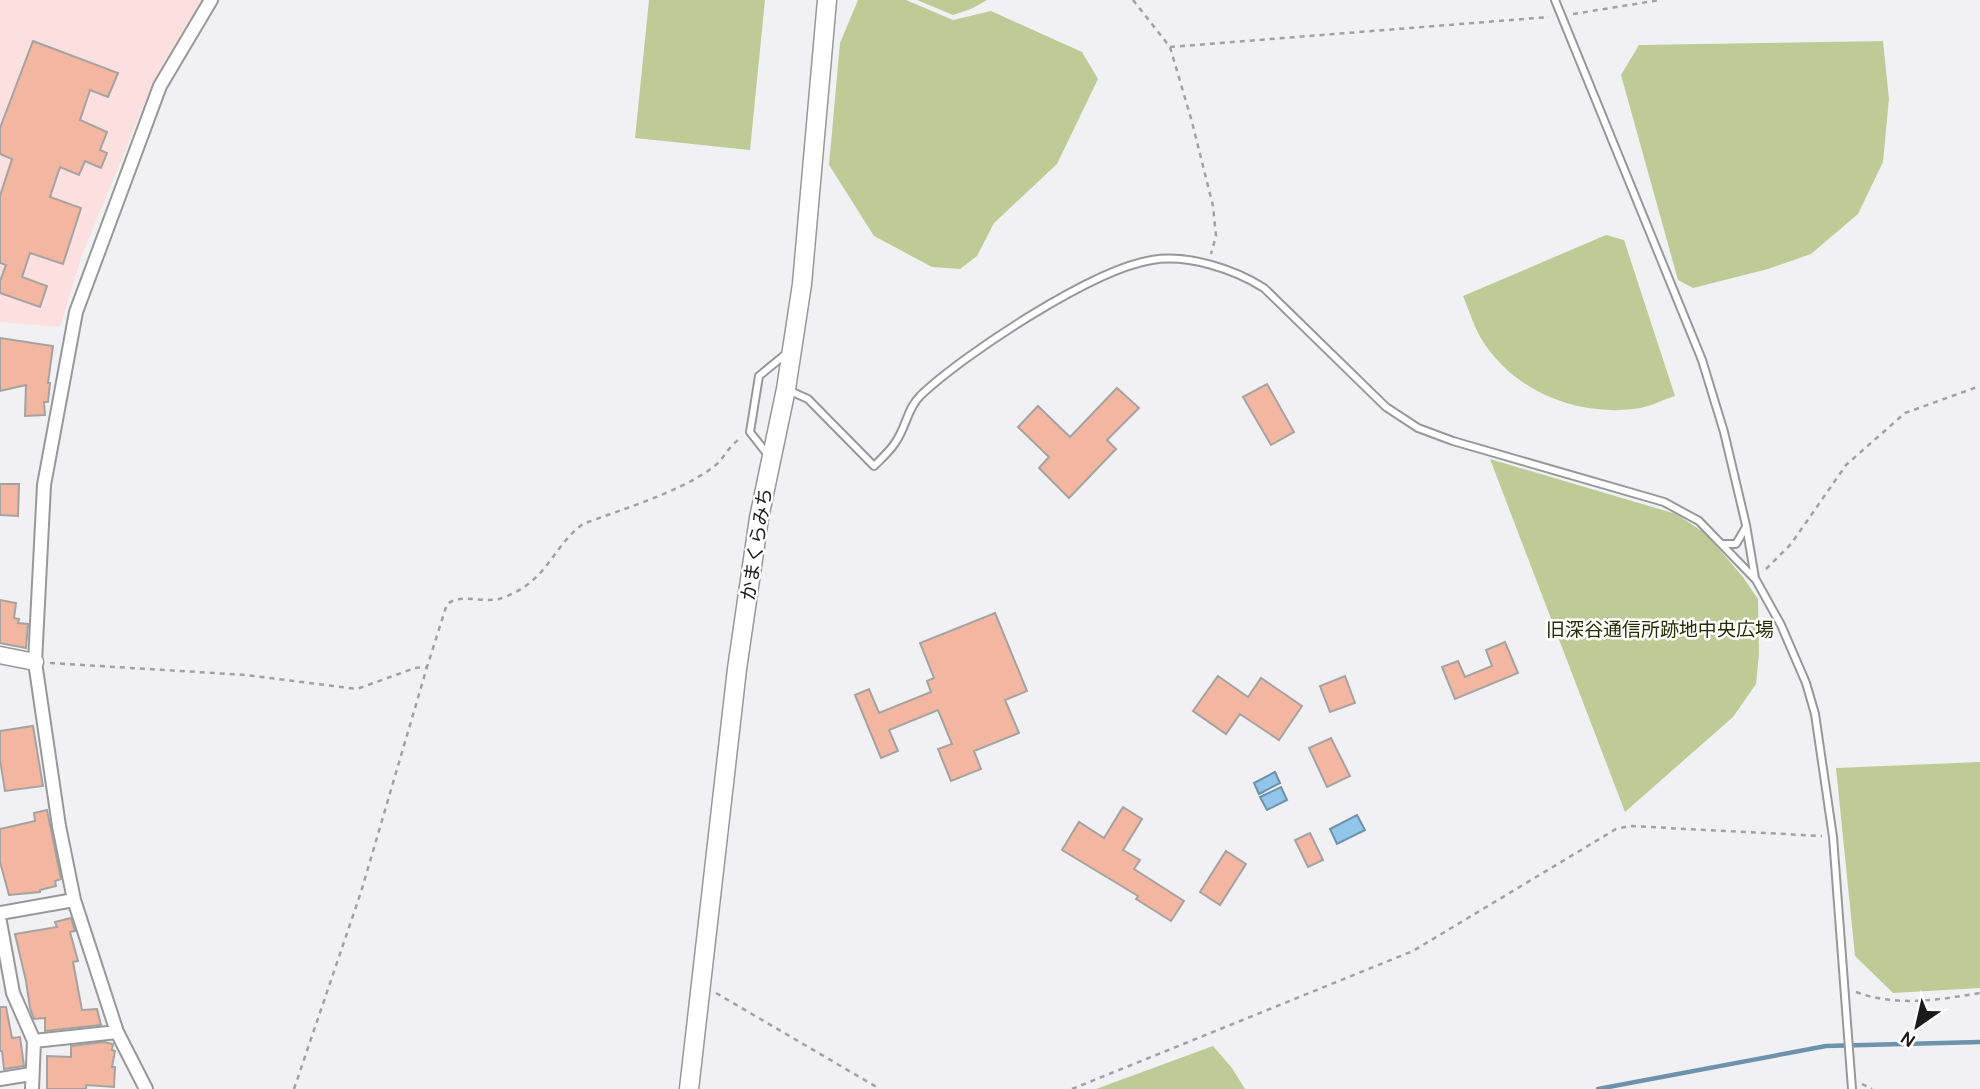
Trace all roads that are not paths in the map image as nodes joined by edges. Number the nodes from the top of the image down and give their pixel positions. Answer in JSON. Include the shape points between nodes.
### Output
{"nodes":[{"id":1,"x":211,"y":0,"type":"edge"},
{"id":2,"x":827,"y":0,"type":"edge"},
{"id":3,"x":1555,"y":0,"type":"edge"},
{"id":4,"x":792,"y":348,"type":"junction"},
{"id":5,"x":786,"y":389,"type":"junction"},
{"id":6,"x":771,"y":460,"type":"junction"},
{"id":7,"x":1746,"y":525,"type":"junction"},
{"id":8,"x":1723,"y":544,"type":"junction"},
{"id":9,"x":1756,"y":580,"type":"junction"},
{"id":10,"x":0,"y":655,"type":"edge"},
{"id":11,"x":35,"y":662,"type":"junction"},
{"id":12,"x":74,"y":900,"type":"junction"},
{"id":13,"x":0,"y":913,"type":"edge"},
{"id":14,"x":0,"y":922,"type":"edge"},
{"id":15,"x":6,"y":994,"type":"edge"},
{"id":16,"x":117,"y":1032,"type":"junction"},
{"id":17,"x":34,"y":1041,"type":"junction"},
{"id":18,"x":32,"y":1074,"type":"junction"},
{"id":19,"x":0,"y":1079,"type":"edge"},
{"id":20,"x":32,"y":1089,"type":"edge"},
{"id":21,"x":146,"y":1089,"type":"edge"},
{"id":22,"x":689,"y":1089,"type":"edge"},
{"id":23,"x":1852,"y":1089,"type":"edge"}],
"edges":[{"from":1,"to":11,"type":"street","via":[[160,86],[76,312],[44,485]]},
{"from":2,"to":4,"type":"main road","name":"かまくらみち","via":[[806,244]]},
{"from":3,"to":7,"type":"lane","via":[[1702,360]]},
{"from":4,"to":5,"type":"main road","name":"かまくらみち"},
{"from":4,"to":6,"type":"lane","via":[[759,376],[750,432]]},
{"from":5,"to":6,"type":"main road","name":"かまくらみち"},
{"from":5,"to":8,"type":"lane","via":[[808,399],[874,466],[895,444],[921,396],[1048,307],[1134,264],[1169,259],[1209,265],[1251,280],[1270,293],[1403,420],[1453,441],[1676,506]]},
{"from":6,"to":22,"type":"main road","name":"かまくらみち","via":[[758,518],[737,669]]},
{"from":7,"to":8,"type":"lane","via":[[1736,544]]},
{"from":7,"to":9,"type":"lane"},
{"from":8,"to":9,"type":"lane"},
{"from":9,"to":23,"type":"lane","via":[[1781,625],[1815,713],[1833,837]]},
{"from":10,"to":11,"type":"street"},
{"from":11,"to":12,"type":"street"},
{"from":12,"to":13,"type":"street"},
{"from":12,"to":16,"type":"street"},
{"from":14,"to":15,"type":"street"},
{"from":15,"to":17,"type":"street"},
{"from":16,"to":17,"type":"street"},
{"from":16,"to":21,"type":"street"},
{"from":17,"to":18,"type":"street"},
{"from":18,"to":19,"type":"street"},
{"from":18,"to":20,"type":"street"}]}
